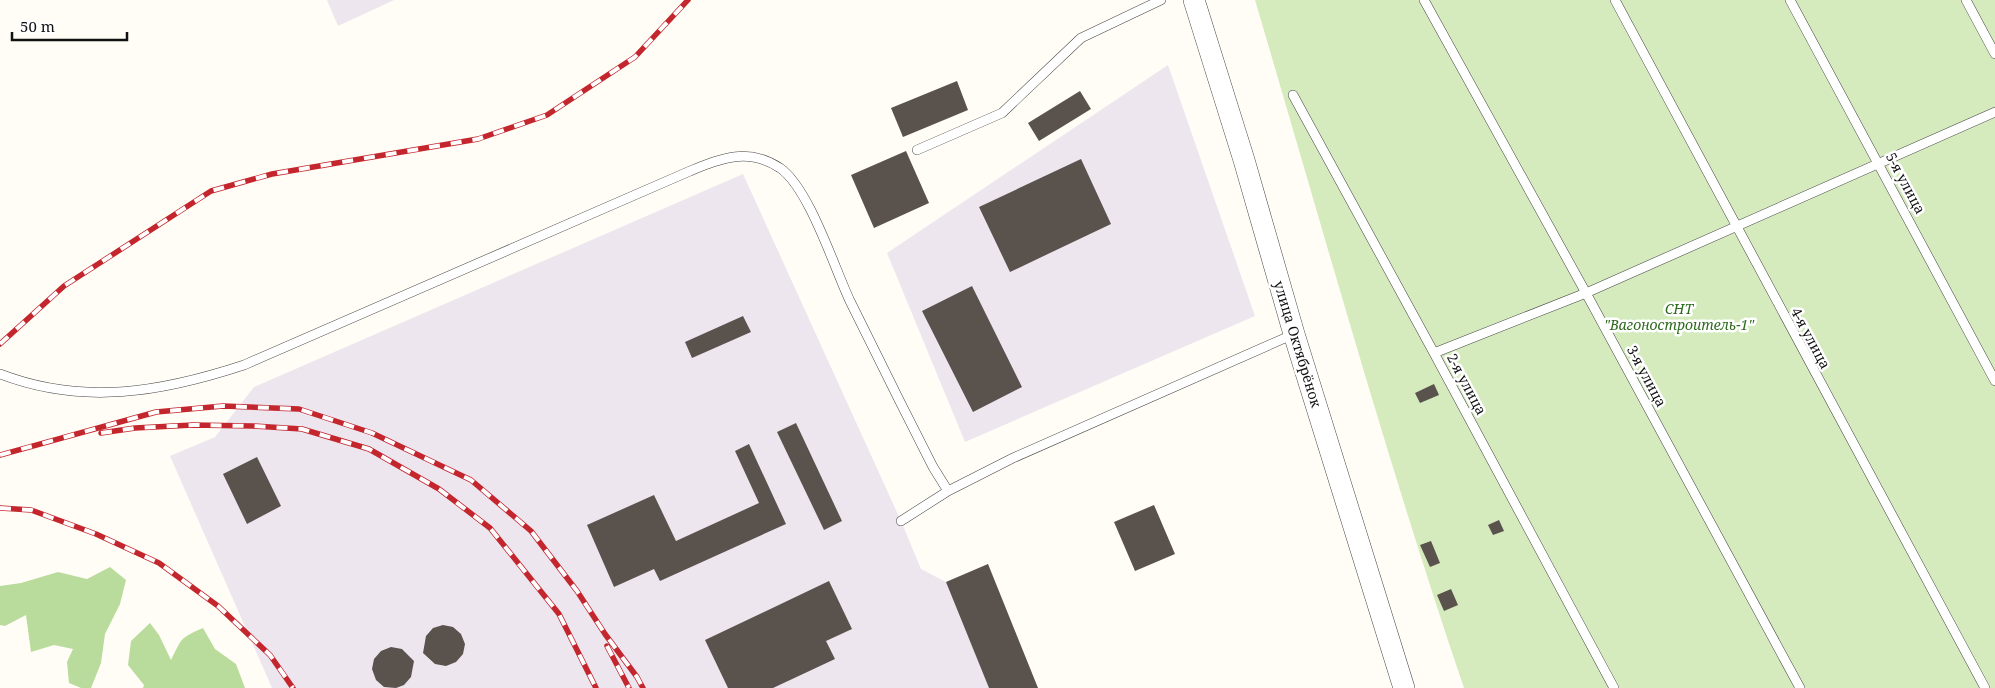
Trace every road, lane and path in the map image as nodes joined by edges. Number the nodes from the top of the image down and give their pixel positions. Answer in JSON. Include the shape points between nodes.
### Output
{"nodes":[{"id":1,"x":1161,"y":0,"type":"edge"},
{"id":2,"x":1194,"y":0,"type":"edge"},
{"id":3,"x":1424,"y":0,"type":"edge"},
{"id":4,"x":1615,"y":0,"type":"edge"},
{"id":5,"x":1790,"y":0,"type":"edge"},
{"id":6,"x":1966,"y":0,"type":"edge"},
{"id":7,"x":1995,"y":54,"type":"edge"},
{"id":8,"x":1293,"y":95,"type":"dead end"},
{"id":9,"x":1995,"y":112,"type":"edge"},
{"id":10,"x":917,"y":150,"type":"dead end"},
{"id":11,"x":1880,"y":164,"type":"junction"},
{"id":12,"x":1735,"y":226,"type":"junction"},
{"id":13,"x":1586,"y":293,"type":"junction"},
{"id":14,"x":1294,"y":334,"type":"junction"},
{"id":15,"x":1434,"y":353,"type":"junction"},
{"id":16,"x":0,"y":374,"type":"edge"},
{"id":17,"x":1995,"y":381,"type":"edge"},
{"id":18,"x":948,"y":491,"type":"junction"},
{"id":19,"x":900,"y":521,"type":"dead end"},
{"id":20,"x":1404,"y":688,"type":"edge"},
{"id":21,"x":1614,"y":688,"type":"edge"},
{"id":22,"x":1800,"y":688,"type":"edge"},
{"id":23,"x":1985,"y":688,"type":"edge"}],
"edges":[{"from":1,"to":10,"type":"lane","via":[[1081,38],[1002,113]]},
{"from":2,"to":14,"type":"street","name":"улица Октябрёнок"},
{"from":3,"to":13,"type":"lane","name":"3-я улица"},
{"from":4,"to":12,"type":"lane","name":"4-я улица"},
{"from":5,"to":11,"type":"lane","name":"5-я улица"},
{"from":6,"to":7,"type":"lane"},
{"from":8,"to":15,"type":"lane","name":"2-я улица"},
{"from":9,"to":11,"type":"lane"},
{"from":11,"to":12,"type":"lane"},
{"from":11,"to":17,"type":"lane","name":"5-я улица"},
{"from":12,"to":13,"type":"lane"},
{"from":12,"to":23,"type":"lane","name":"4-я улица"},
{"from":13,"to":15,"type":"lane"},
{"from":13,"to":22,"type":"lane","name":"3-я улица"},
{"from":14,"to":18,"type":"lane","via":[[1013,458]]},
{"from":14,"to":20,"type":"street","name":"улица Октябрёнок"},
{"from":15,"to":21,"type":"lane","name":"2-я улица"},
{"from":16,"to":18,"type":"lane","via":[[21,382],[71,392],[133,392],[198,380],[244,366],[704,165],[727,156],[756,157],[787,174],[811,210],[849,299]]},
{"from":18,"to":19,"type":"lane"}]}
